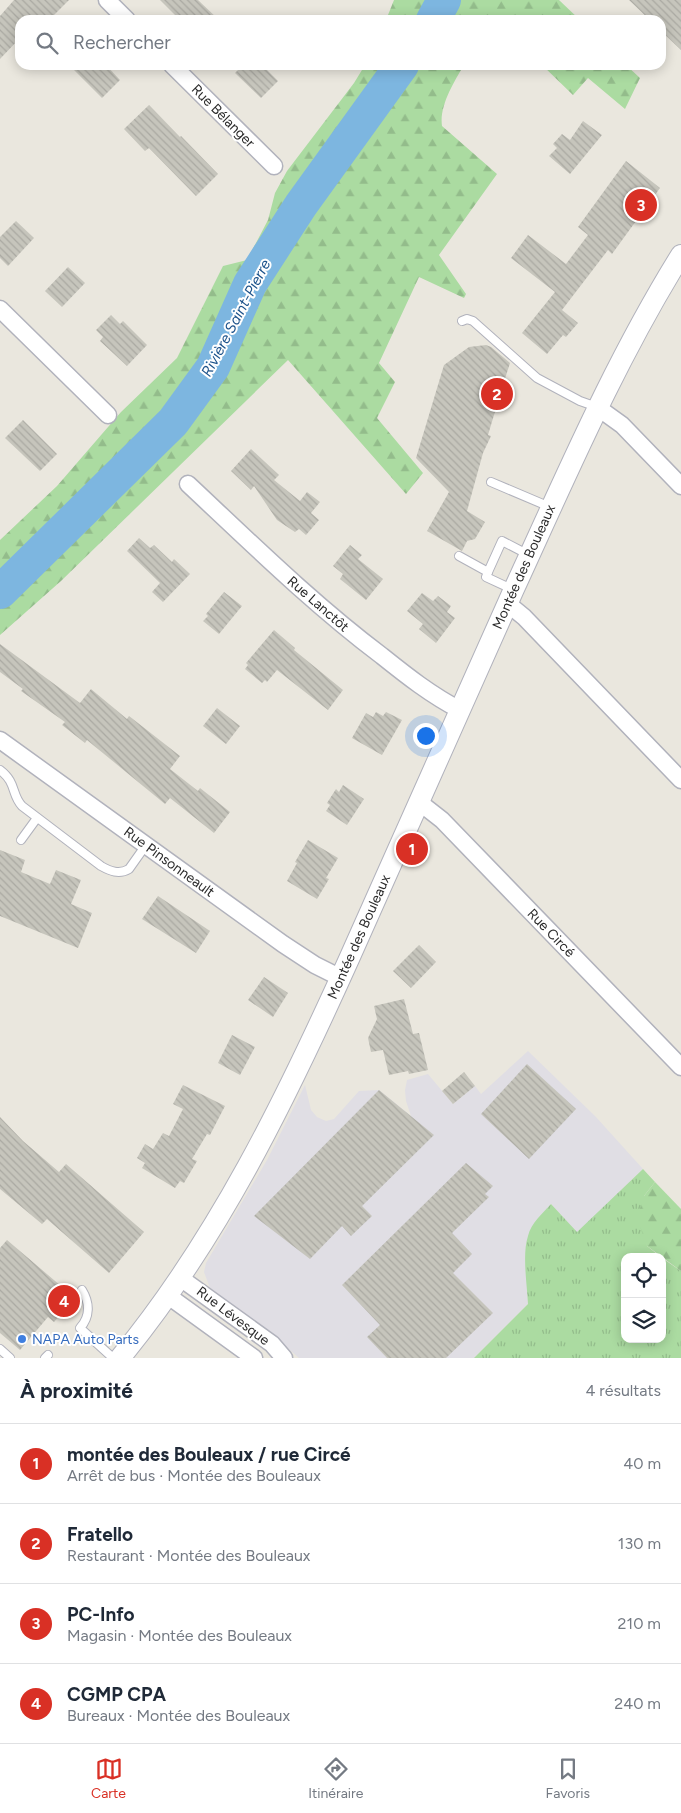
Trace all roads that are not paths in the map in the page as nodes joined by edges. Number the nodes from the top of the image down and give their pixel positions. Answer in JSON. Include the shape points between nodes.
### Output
{"nodes":[{"id":1,"x":107,"y":0,"type":"edge"},
{"id":2,"x":122,"y":15,"type":"edge"},
{"id":3,"x":177,"y":70,"type":"edge"},
{"id":4,"x":274,"y":166,"type":"dead end"},
{"id":5,"x":681,"y":255,"type":"edge"},
{"id":6,"x":0,"y":309,"type":"edge"},
{"id":7,"x":462,"y":320,"type":"dead end"},
{"id":8,"x":597,"y":407,"type":"junction"},
{"id":9,"x":108,"y":415,"type":"dead end"},
{"id":10,"x":491,"y":482,"type":"dead end"},
{"id":11,"x":188,"y":484,"type":"dead end"},
{"id":12,"x":681,"y":486,"type":"edge"},
{"id":13,"x":550,"y":507,"type":"junction"},
{"id":14,"x":530,"y":555,"type":"junction"},
{"id":15,"x":459,"y":556,"type":"dead end"},
{"id":16,"x":488,"y":572,"type":"junction"},
{"id":17,"x":511,"y":597,"type":"junction"},
{"id":18,"x":460,"y":710,"type":"junction"},
{"id":19,"x":0,"y":740,"type":"edge"},
{"id":20,"x":0,"y":770,"type":"edge"},
{"id":21,"x":681,"y":780,"type":"edge"},
{"id":22,"x":419,"y":802,"type":"junction"},
{"id":23,"x":37,"y":818,"type":"junction"},
{"id":24,"x":22,"y":840,"type":"dead end"},
{"id":25,"x":146,"y":846,"type":"junction"},
{"id":26,"x":341,"y":978,"type":"junction"},
{"id":27,"x":681,"y":1067,"type":"edge"},
{"id":28,"x":179,"y":1277,"type":"junction"},
{"id":29,"x":82,"y":1290,"type":"dead end"},
{"id":30,"x":168,"y":1295,"type":"junction"},
{"id":31,"x":0,"y":1348,"type":"edge"},
{"id":32,"x":10,"y":1358,"type":"edge"},
{"id":33,"x":113,"y":1358,"type":"edge"},
{"id":34,"x":120,"y":1358,"type":"edge"},
{"id":35,"x":254,"y":1358,"type":"edge"},
{"id":36,"x":284,"y":1358,"type":"edge"}],
"edges":[{"from":1,"to":2,"type":"street"},
{"from":3,"to":4,"type":"street","name":"Rue Bélanger"},
{"from":5,"to":8,"type":"street","name":"Montée des Bouleaux"},
{"from":6,"to":9,"type":"street"},
{"from":7,"to":8,"type":"lane","via":[[473,321],[536,378]]},
{"from":8,"to":12,"type":"street","via":[[622,425]]},
{"from":8,"to":13,"type":"street","name":"Montée des Bouleaux"},
{"from":10,"to":13,"type":"lane"},
{"from":11,"to":18,"type":"street","name":"Rue Lanctôt","via":[[349,632],[428,692]]},
{"from":13,"to":14,"type":"street","name":"Montée des Bouleaux"},
{"from":14,"to":16,"type":"lane","via":[[502,541]]},
{"from":14,"to":17,"type":"street","name":"Montée des Bouleaux"},
{"from":15,"to":16,"type":"lane"},
{"from":16,"to":17,"type":"lane","via":[[486,577]]},
{"from":17,"to":18,"type":"street","name":"Montée des Bouleaux"},
{"from":17,"to":21,"type":"street","via":[[524,617]]},
{"from":18,"to":22,"type":"street","name":"Montée des Bouleaux"},
{"from":19,"to":25,"type":"street","name":"Rue Pinsonneault"},
{"from":20,"to":23,"type":"lane","via":[[11,780],[18,802]]},
{"from":22,"to":26,"type":"street","name":"Montée des Bouleaux"},
{"from":22,"to":27,"type":"street","name":"Rue Circé","via":[[442,820]]},
{"from":23,"to":24,"type":"lane"},
{"from":23,"to":25,"type":"lane","via":[[110,871],[125,872]]},
{"from":25,"to":26,"type":"street","name":"Rue Pinsonneault","via":[[283,944]]},
{"from":26,"to":28,"type":"street","name":"Montée des Bouleaux","via":[[271,1125],[224,1208]]},
{"from":28,"to":30,"type":"street","name":"Montée des Bouleaux"},
{"from":28,"to":36,"type":"street","name":"Rue Lévesque","via":[[272,1344]]},
{"from":29,"to":33,"type":"lane","via":[[88,1318],[80,1328]]},
{"from":30,"to":34,"type":"street","name":"Montée des Bouleaux"},
{"from":30,"to":35,"type":"street","name":"Rue Lévesque"},
{"from":31,"to":32,"type":"lane"}]}
